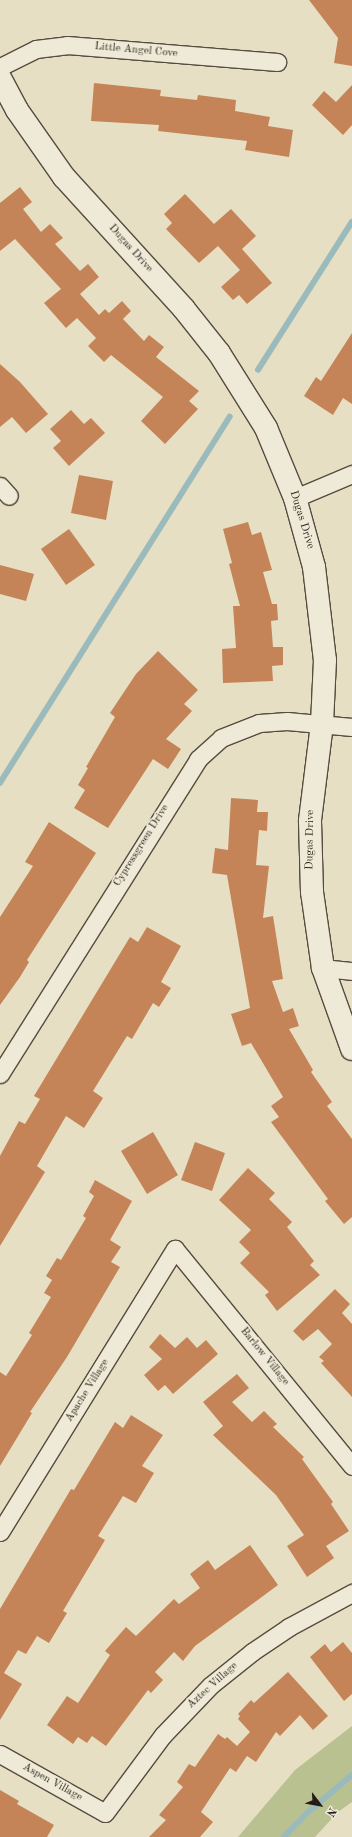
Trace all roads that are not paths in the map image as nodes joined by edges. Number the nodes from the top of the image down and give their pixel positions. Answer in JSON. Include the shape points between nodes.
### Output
{"nodes":[{"id":1,"x":277,"y":62,"type":"dead end"},
{"id":2,"x":0,"y":67,"type":"edge"},
{"id":3,"x":0,"y":78,"type":"edge"},
{"id":4,"x":352,"y":474,"type":"edge"},
{"id":5,"x":295,"y":498,"type":"junction"},
{"id":6,"x":322,"y":724,"type":"junction"},
{"id":7,"x":352,"y":727,"type":"edge"},
{"id":8,"x":323,"y":968,"type":"junction"},
{"id":9,"x":352,"y":971,"type":"edge"},
{"id":10,"x":352,"y":1049,"type":"edge"},
{"id":11,"x":0,"y":1074,"type":"edge"},
{"id":12,"x":175,"y":1249,"type":"joint"},
{"id":13,"x":352,"y":1466,"type":"edge"},
{"id":14,"x":0,"y":1532,"type":"edge"},
{"id":15,"x":352,"y":1593,"type":"edge"},
{"id":16,"x":0,"y":1754,"type":"edge"},
{"id":17,"x":105,"y":1813,"type":"joint"}],
"edges":[{"from":1,"to":2,"type":"street","name":"Little Angel Cove","via":[[67,45],[31,51]]},
{"from":3,"to":5,"type":"street","name":"Dugas Drive","via":[[17,110],[64,177],[188,314],[219,353],[266,428]]},
{"from":4,"to":5,"type":"street"},
{"from":5,"to":6,"type":"street","name":"Dugas Drive","via":[[309,544],[322,616],[325,660]]},
{"from":6,"to":7,"type":"street","name":"Cypressgreen Drive"},
{"from":6,"to":8,"type":"street","name":"Dugas Drive","via":[[311,801],[310,867],[314,914]]},
{"from":6,"to":11,"type":"street","name":"Cypressgreen Drive","via":[[272,721],[246,726],[221,738],[198,759]]},
{"from":8,"to":9,"type":"street"},
{"from":8,"to":10,"type":"street","name":"Dugas Drive"},
{"from":12,"to":13,"type":"street","name":"Barlow Village"},
{"from":12,"to":14,"type":"street","name":"Apache Village"},
{"from":15,"to":17,"type":"street","name":"Aztec Village","via":[[289,1627],[252,1652],[211,1685],[163,1735]]},
{"from":16,"to":17,"type":"street","name":"Aspen Village"}]}
